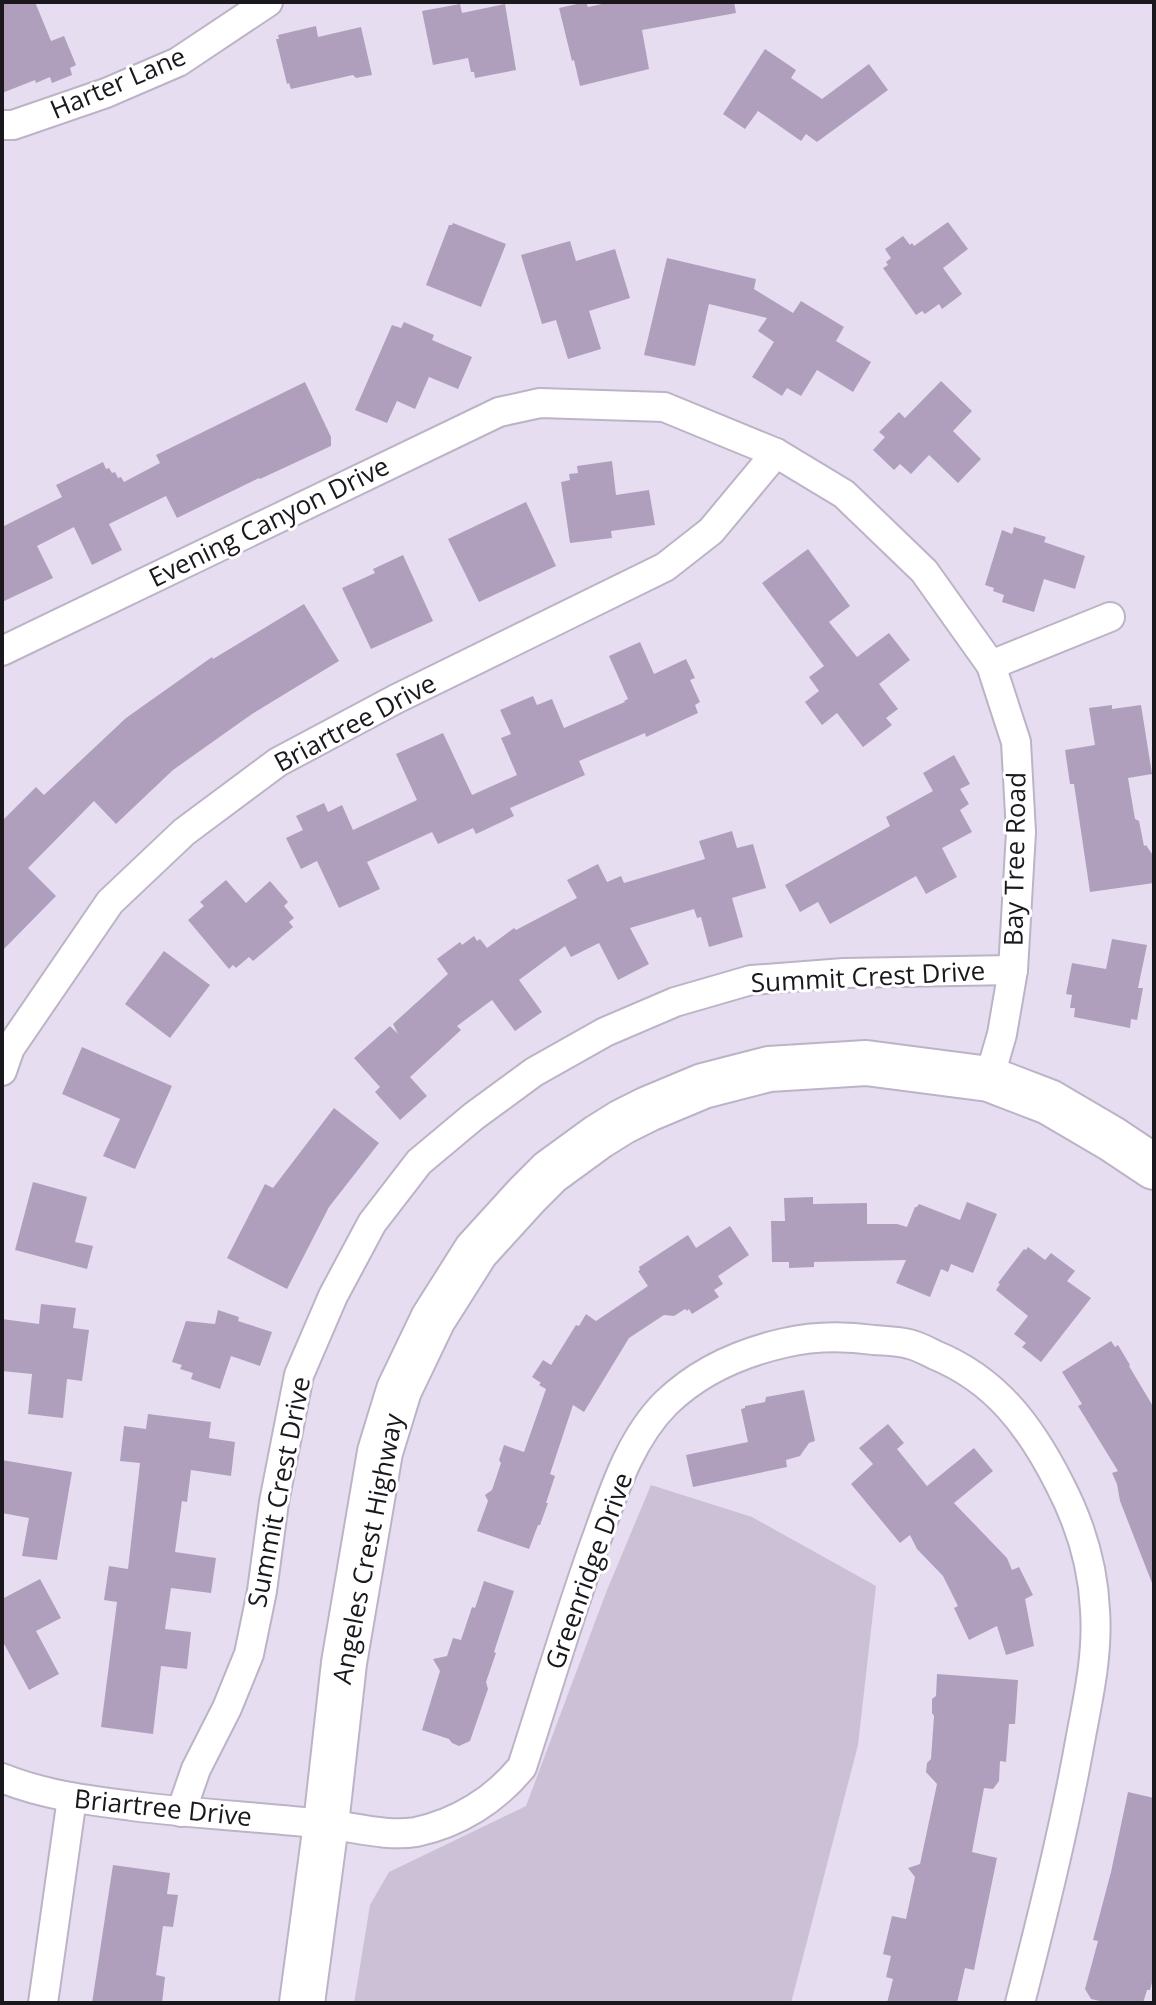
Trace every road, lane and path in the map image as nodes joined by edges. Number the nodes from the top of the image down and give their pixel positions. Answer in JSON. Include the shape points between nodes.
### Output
{"nodes":[{"id":1,"x":268,"y":2,"type":"edge"},
{"id":2,"x":2,"y":125,"type":"edge"},
{"id":3,"x":540,"y":403,"type":"joint"},
{"id":4,"x":776,"y":453,"type":"junction"},
{"id":5,"x":1110,"y":617,"type":"dead end"},
{"id":6,"x":2,"y":651,"type":"edge"},
{"id":7,"x":991,"y":665,"type":"junction"},
{"id":8,"x":1013,"y":970,"type":"junction"},
{"id":9,"x":5,"y":1055,"type":"edge"},
{"id":10,"x":989,"y":1079,"type":"junction"},
{"id":11,"x":1154,"y":1167,"type":"edge"},
{"id":12,"x":2,"y":1778,"type":"edge"},
{"id":13,"x":72,"y":1798,"type":"junction"},
{"id":14,"x":181,"y":1812,"type":"junction"},
{"id":15,"x":326,"y":1824,"type":"junction"},
{"id":16,"x":43,"y":2003,"type":"edge"},
{"id":17,"x":302,"y":2003,"type":"edge"},
{"id":18,"x":1020,"y":2003,"type":"edge"}],
"edges":[{"from":1,"to":2,"type":"street","name":"Harter Lane","via":[[178,62],[106,93]]},
{"from":3,"to":4,"type":"street","name":"Bay Tree Road","via":[[664,407]]},
{"from":3,"to":6,"type":"street","name":"Evening Canyon Drive","via":[[499,412]]},
{"from":4,"to":7,"type":"street","name":"Bay Tree Road","via":[[844,494],[924,571]]},
{"from":4,"to":9,"type":"street","name":"Briartree Drive","via":[[711,531],[665,567],[278,762],[184,832],[110,902]]},
{"from":5,"to":7,"type":"street"},
{"from":7,"to":8,"type":"street","name":"Bay Tree Road","via":[[1016,742],[1021,832]]},
{"from":8,"to":10,"type":"street","name":"Bay Tree Road"},
{"from":8,"to":14,"type":"street","name":"Summit Crest Drive","via":[[751,980],[675,1002],[605,1032],[534,1072],[419,1162],[372,1223],[299,1375],[249,1654]]},
{"from":10,"to":11,"type":"main road","name":"Angeles Crest Highway","via":[[1049,1102]]},
{"from":10,"to":15,"type":"main road","name":"Angeles Crest Highway","via":[[866,1063],[769,1069],[733,1077],[648,1109],[610,1130],[550,1172],[500,1222],[433,1319],[399,1390],[380,1452],[344,1663]]},
{"from":12,"to":13,"type":"street","name":"Briartree Drive"},
{"from":13,"to":14,"type":"street","name":"Briartree Drive"},
{"from":13,"to":16,"type":"street"},
{"from":14,"to":15,"type":"street","name":"Briartree Drive"},
{"from":15,"to":17,"type":"main road","name":"Angeles Crest Highway"},
{"from":15,"to":18,"type":"street","name":"Greenridge Drive","via":[[388,1832],[440,1825],[470,1812],[522,1767],[618,1478],[666,1403],[694,1380],[760,1348],[806,1338],[910,1344],[988,1385],[1017,1414],[1071,1506],[1088,1557],[1095,1611],[1094,1666]]}]}
